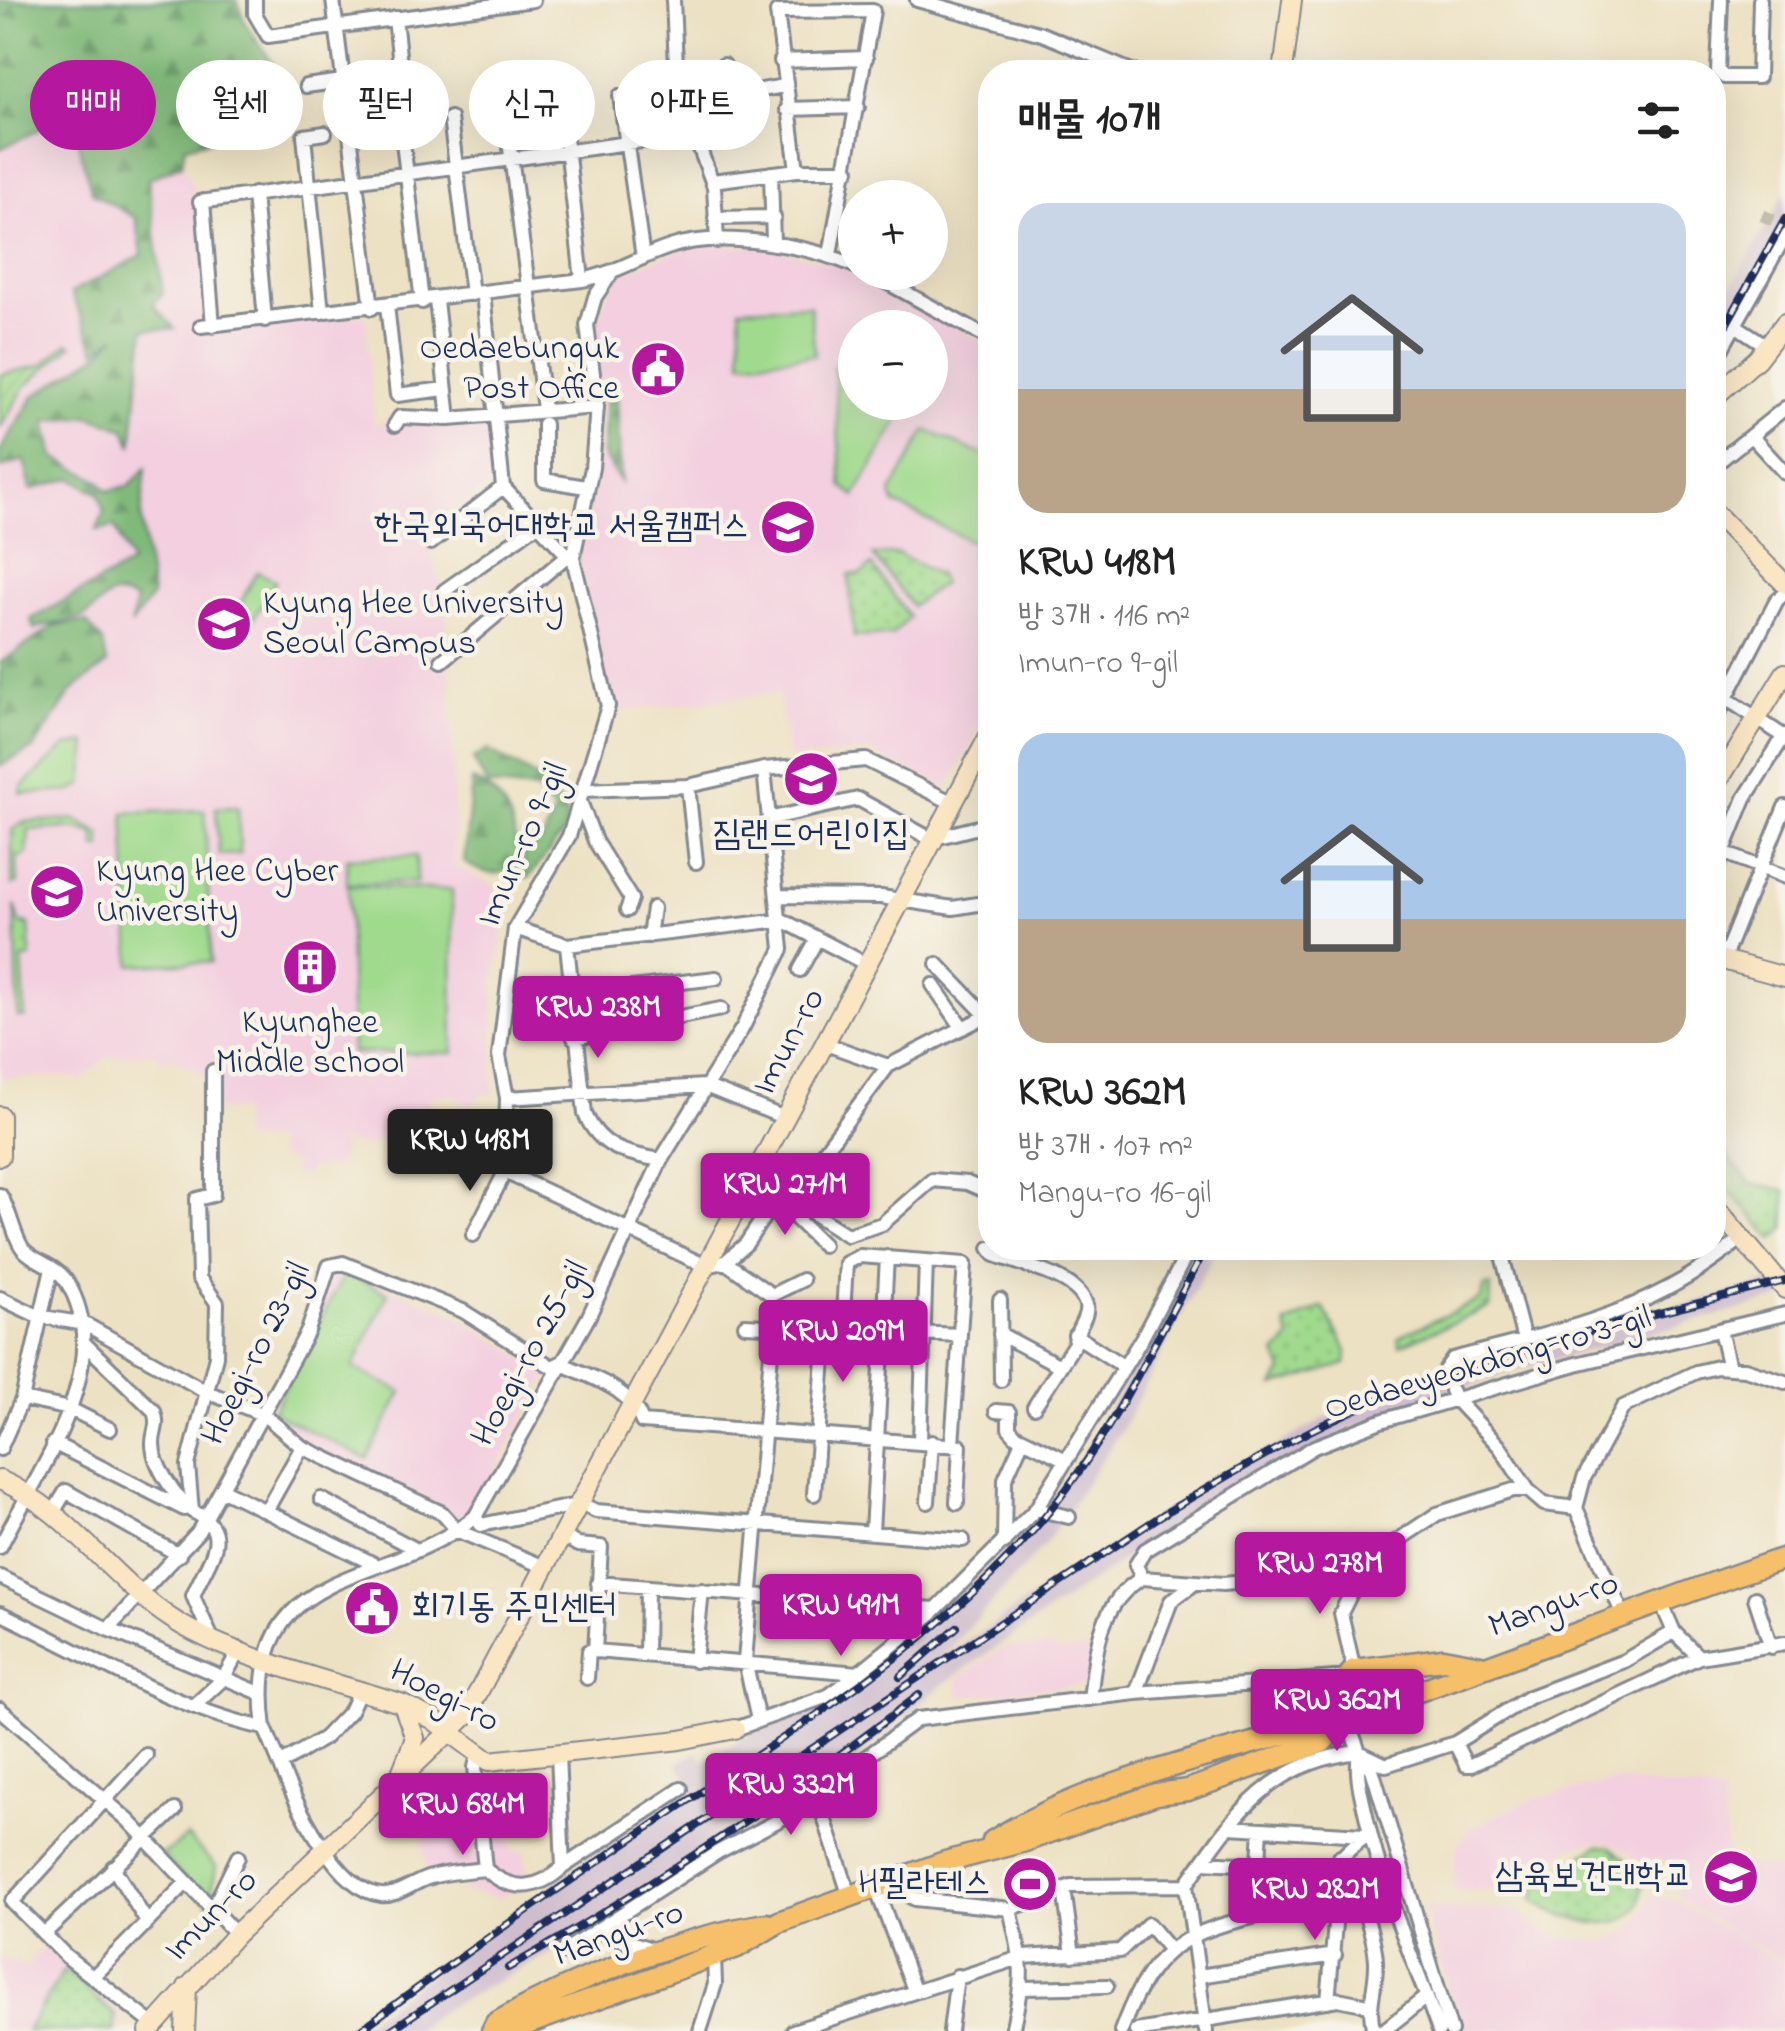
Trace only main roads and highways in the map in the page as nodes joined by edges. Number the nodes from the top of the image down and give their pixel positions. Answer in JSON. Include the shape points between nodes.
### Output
{"nodes":[{"id":1,"x":1292,"y":0,"type":"edge"},
{"id":2,"x":1284,"y":60,"type":"edge"},
{"id":3,"x":1778,"y":338,"type":"edge"},
{"id":4,"x":1726,"y":386,"type":"edge"},
{"id":5,"x":1726,"y":524,"type":"edge"},
{"id":6,"x":1785,"y":584,"type":"edge"},
{"id":7,"x":1785,"y":673,"type":"edge"},
{"id":8,"x":978,"y":756,"type":"edge"},
{"id":9,"x":1726,"y":769,"type":"edge"},
{"id":10,"x":1726,"y":960,"type":"edge"},
{"id":11,"x":1785,"y":976,"type":"edge"},
{"id":12,"x":0,"y":1116,"type":"edge"},
{"id":13,"x":0,"y":1156,"type":"edge"},
{"id":14,"x":1726,"y":1226,"type":"edge"},
{"id":15,"x":1779,"y":1272,"type":"edge"},
{"id":16,"x":1785,"y":1290,"type":"edge"},
{"id":17,"x":0,"y":1480,"type":"edge"},
{"id":18,"x":1785,"y":1558,"type":"edge"},
{"id":19,"x":1482,"y":1666,"type":"junction"},
{"id":20,"x":1386,"y":1667,"type":"junction"},
{"id":21,"x":1373,"y":1700,"type":"junction"},
{"id":22,"x":403,"y":1704,"type":"junction"},
{"id":23,"x":1346,"y":1716,"type":"junction"},
{"id":24,"x":735,"y":1729,"type":"road end"},
{"id":25,"x":451,"y":1734,"type":"junction"},
{"id":26,"x":398,"y":1780,"type":"junction"},
{"id":27,"x":979,"y":1850,"type":"junction"},
{"id":28,"x":778,"y":1922,"type":"junction"},
{"id":29,"x":187,"y":1986,"type":"junction"},
{"id":30,"x":152,"y":2028,"type":"edge"},
{"id":31,"x":185,"y":2031,"type":"edge"},
{"id":32,"x":492,"y":2031,"type":"edge"},
{"id":33,"x":508,"y":2031,"type":"edge"}],
"edges":[{"from":1,"to":2,"type":"main road"},
{"from":3,"to":4,"type":"main road"},
{"from":5,"to":6,"type":"main road"},
{"from":7,"to":9,"type":"main road"},
{"from":8,"to":25,"type":"main road","name":"Imun-ro","via":[[582,1504]]},
{"from":10,"to":11,"type":"main road"},
{"from":12,"to":13,"type":"main road"},
{"from":14,"to":15,"type":"main road","via":[[1736,1242]]},
{"from":15,"to":16,"type":"main road"},
{"from":17,"to":22,"type":"main road","name":"Hoegi-ro","via":[[54,1511],[170,1618],[212,1640]]},
{"from":18,"to":19,"type":"main road","name":"Mangu-ro"},
{"from":19,"to":20,"type":"main road","via":[[1442,1659]]},
{"from":19,"to":21,"type":"main road","name":"Mangu-ro"},
{"from":20,"to":21,"type":"main road","via":[[1374,1675]]},
{"from":20,"to":21,"type":"main road","via":[[1351,1673]]},
{"from":21,"to":23,"type":"main road","name":"Mangu-ro"},
{"from":22,"to":25,"type":"main road","name":"Hoegi-ro"},
{"from":22,"to":26,"type":"main road","via":[[415,1734]]},
{"from":23,"to":27,"type":"main road","name":"Mangu-ro","via":[[1044,1814]]},
{"from":23,"to":27,"type":"main road","name":"Mangu-ro","via":[[1322,1742],[1188,1790]]},
{"from":24,"to":25,"type":"main road","name":"Hoegi-ro","via":[[500,1761],[478,1756]]},
{"from":25,"to":26,"type":"main road","name":"Imun-ro"},
{"from":26,"to":29,"type":"main road","name":"Imun-ro"},
{"from":27,"to":28,"type":"main road","name":"Mangu-ro"},
{"from":28,"to":32,"type":"main road","name":"Mangu-ro","via":[[731,1929],[546,1996]]},
{"from":28,"to":33,"type":"main road","name":"Mangu-ro","via":[[714,1956]]},
{"from":29,"to":30,"type":"main road","name":"Imun-ro"},
{"from":29,"to":31,"type":"main road"}]}
